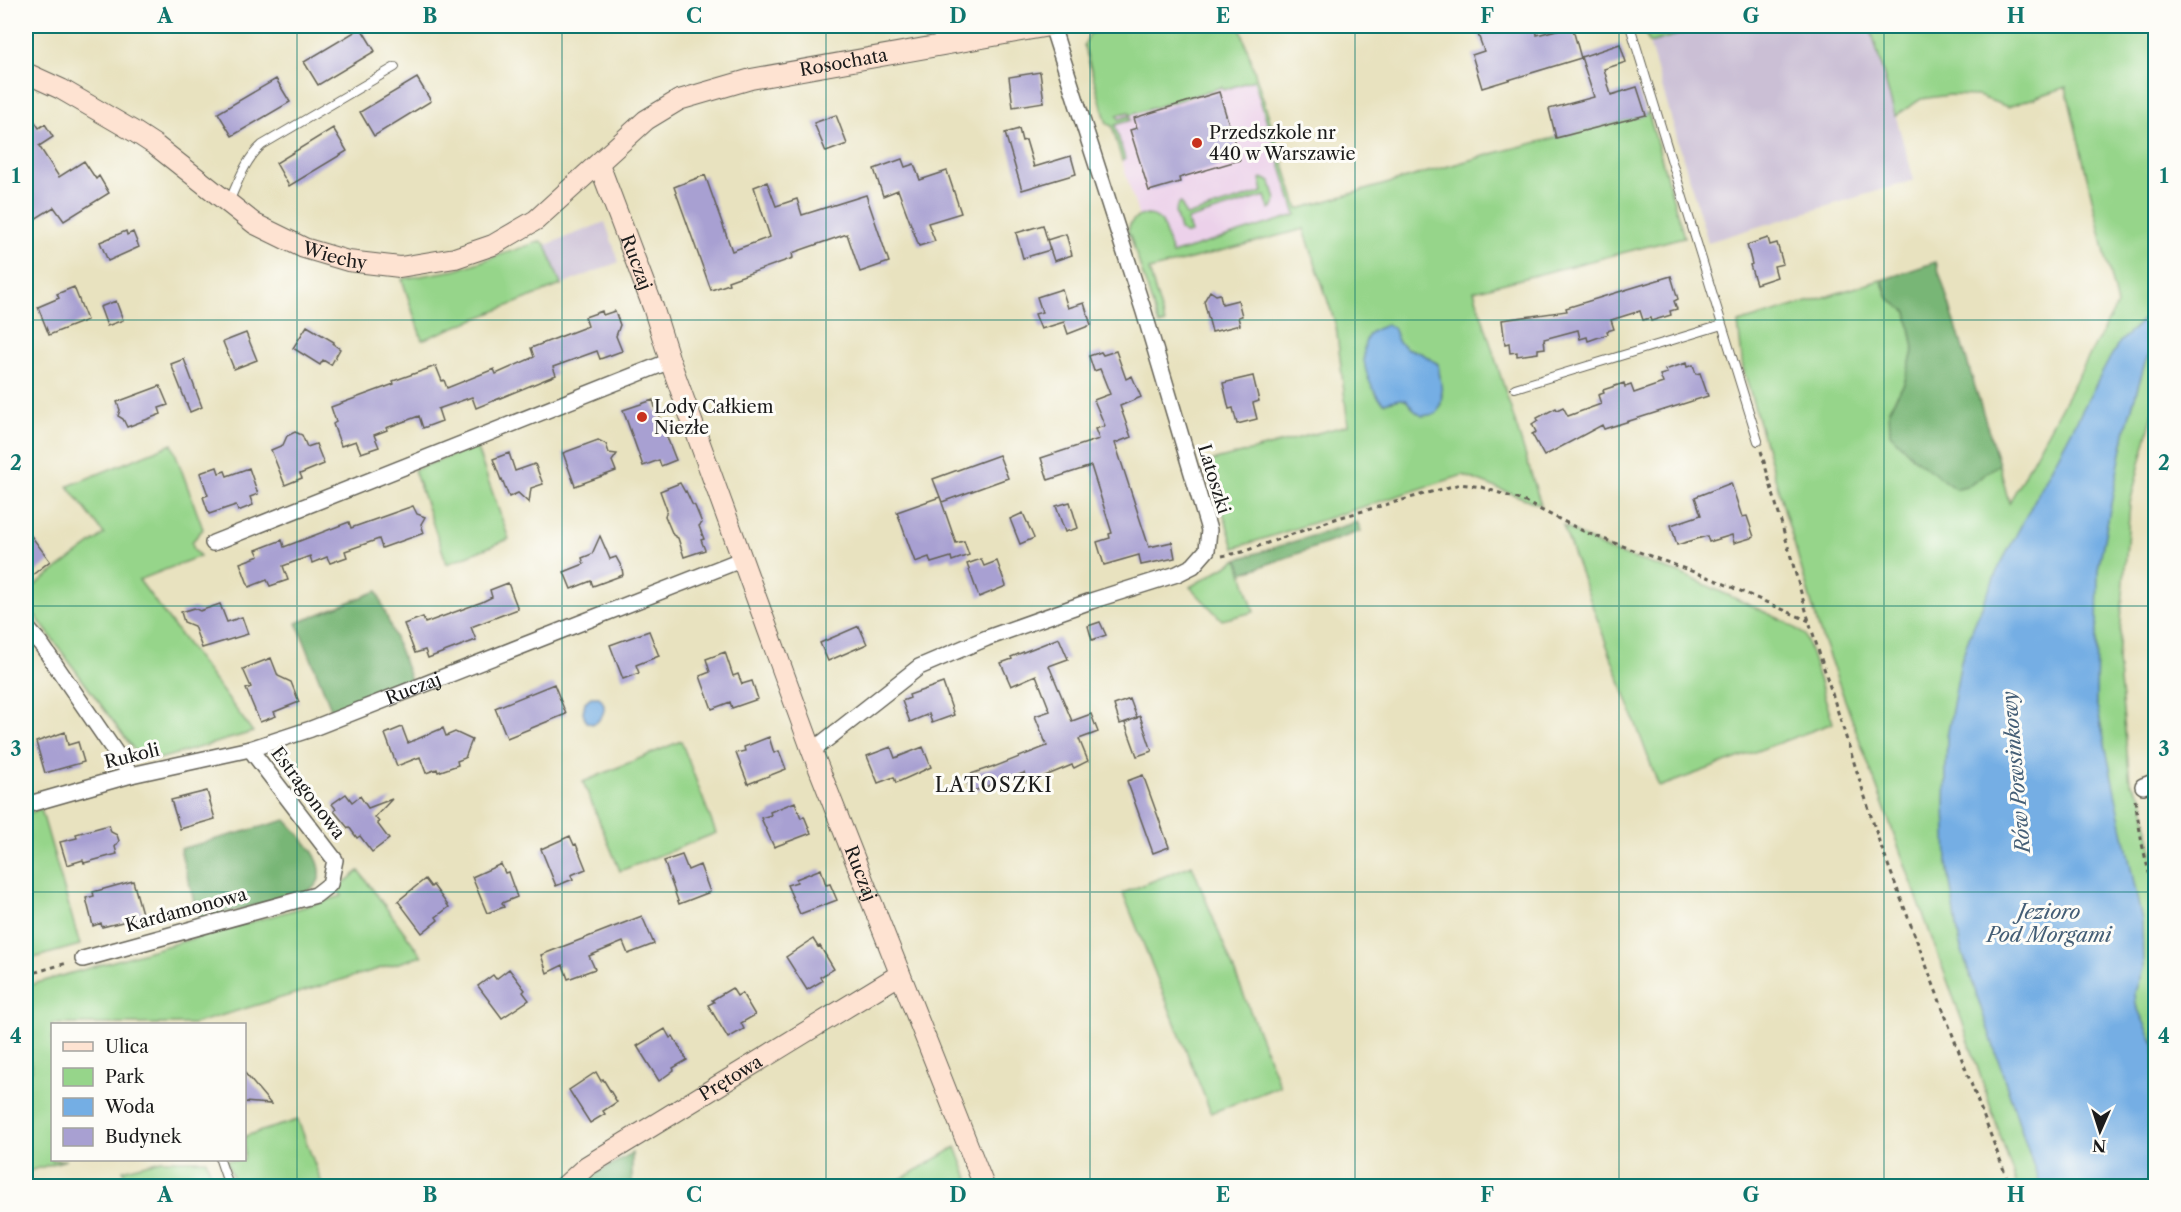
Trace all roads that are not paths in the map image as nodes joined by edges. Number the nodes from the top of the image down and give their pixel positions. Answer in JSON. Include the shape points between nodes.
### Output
{"nodes":[{"id":1,"x":1051,"y":26,"type":"edge"},
{"id":2,"x":1630,"y":26,"type":"edge"},
{"id":3,"x":395,"y":67,"type":"dead end"},
{"id":4,"x":26,"y":73,"type":"edge"},
{"id":5,"x":646,"y":120,"type":"joint"},
{"id":6,"x":599,"y":164,"type":"junction"},
{"id":7,"x":229,"y":203,"type":"junction"},
{"id":8,"x":1722,"y":325,"type":"junction"},
{"id":9,"x":670,"y":361,"type":"junction"},
{"id":10,"x":1515,"y":388,"type":"dead end"},
{"id":11,"x":1758,"y":441,"type":"road end"},
{"id":12,"x":213,"y":543,"type":"dead end"},
{"id":13,"x":743,"y":560,"type":"junction"},
{"id":14,"x":26,"y":627,"type":"edge"},
{"id":15,"x":250,"y":749,"type":"junction"},
{"id":16,"x":812,"y":751,"type":"junction"},
{"id":17,"x":131,"y":775,"type":"junction"},
{"id":18,"x":26,"y":805,"type":"edge"},
{"id":19,"x":334,"y":860,"type":"joint"},
{"id":20,"x":83,"y":959,"type":"road end"},
{"id":21,"x":899,"y":975,"type":"junction"},
{"id":22,"x":220,"y":1161,"type":"edge"},
{"id":23,"x":229,"y":1186,"type":"edge"},
{"id":24,"x":565,"y":1186,"type":"edge"},
{"id":25,"x":984,"y":1186,"type":"edge"}],
"edges":[{"from":1,"to":5,"type":"street","name":"Rosochata","via":[[751,79],[679,100]]},
{"from":1,"to":16,"type":"street","name":"Latoszki","via":[[1144,312],[1209,530],[1209,543],[1204,556],[1177,574],[997,634],[919,667]]},
{"from":2,"to":8,"type":"lane"},
{"from":3,"to":7,"type":"lane","via":[[262,145],[245,166]]},
{"from":4,"to":7,"type":"street","name":"Wiechy","via":[[62,89],[135,132]]},
{"from":5,"to":6,"type":"street","name":"Wiechy"},
{"from":6,"to":7,"type":"street","name":"Wiechy","via":[[536,220],[493,245],[455,258],[400,267],[348,261],[304,248],[255,224]]},
{"from":6,"to":9,"type":"street","name":"Ruczaj"},
{"from":8,"to":10,"type":"lane"},
{"from":8,"to":11,"type":"lane"},
{"from":9,"to":12,"type":"street"},
{"from":9,"to":13,"type":"street","name":"Ruczaj"},
{"from":13,"to":15,"type":"street","name":"Ruczaj","via":[[311,729]]},
{"from":13,"to":16,"type":"street","name":"Ruczaj"},
{"from":14,"to":17,"type":"street"},
{"from":15,"to":17,"type":"street","name":"Rukoli"},
{"from":15,"to":19,"type":"street","name":"Estragonowa"},
{"from":16,"to":21,"type":"street","name":"Ruczaj"},
{"from":17,"to":18,"type":"street","name":"Rukoli"},
{"from":19,"to":20,"type":"street","name":"Kardamonowa","via":[[330,884],[316,896]]},
{"from":21,"to":24,"type":"street","name":"Prętowa","via":[[587,1166]]},
{"from":21,"to":25,"type":"street","name":"Ruczaj"},
{"from":22,"to":23,"type":"lane"}]}
